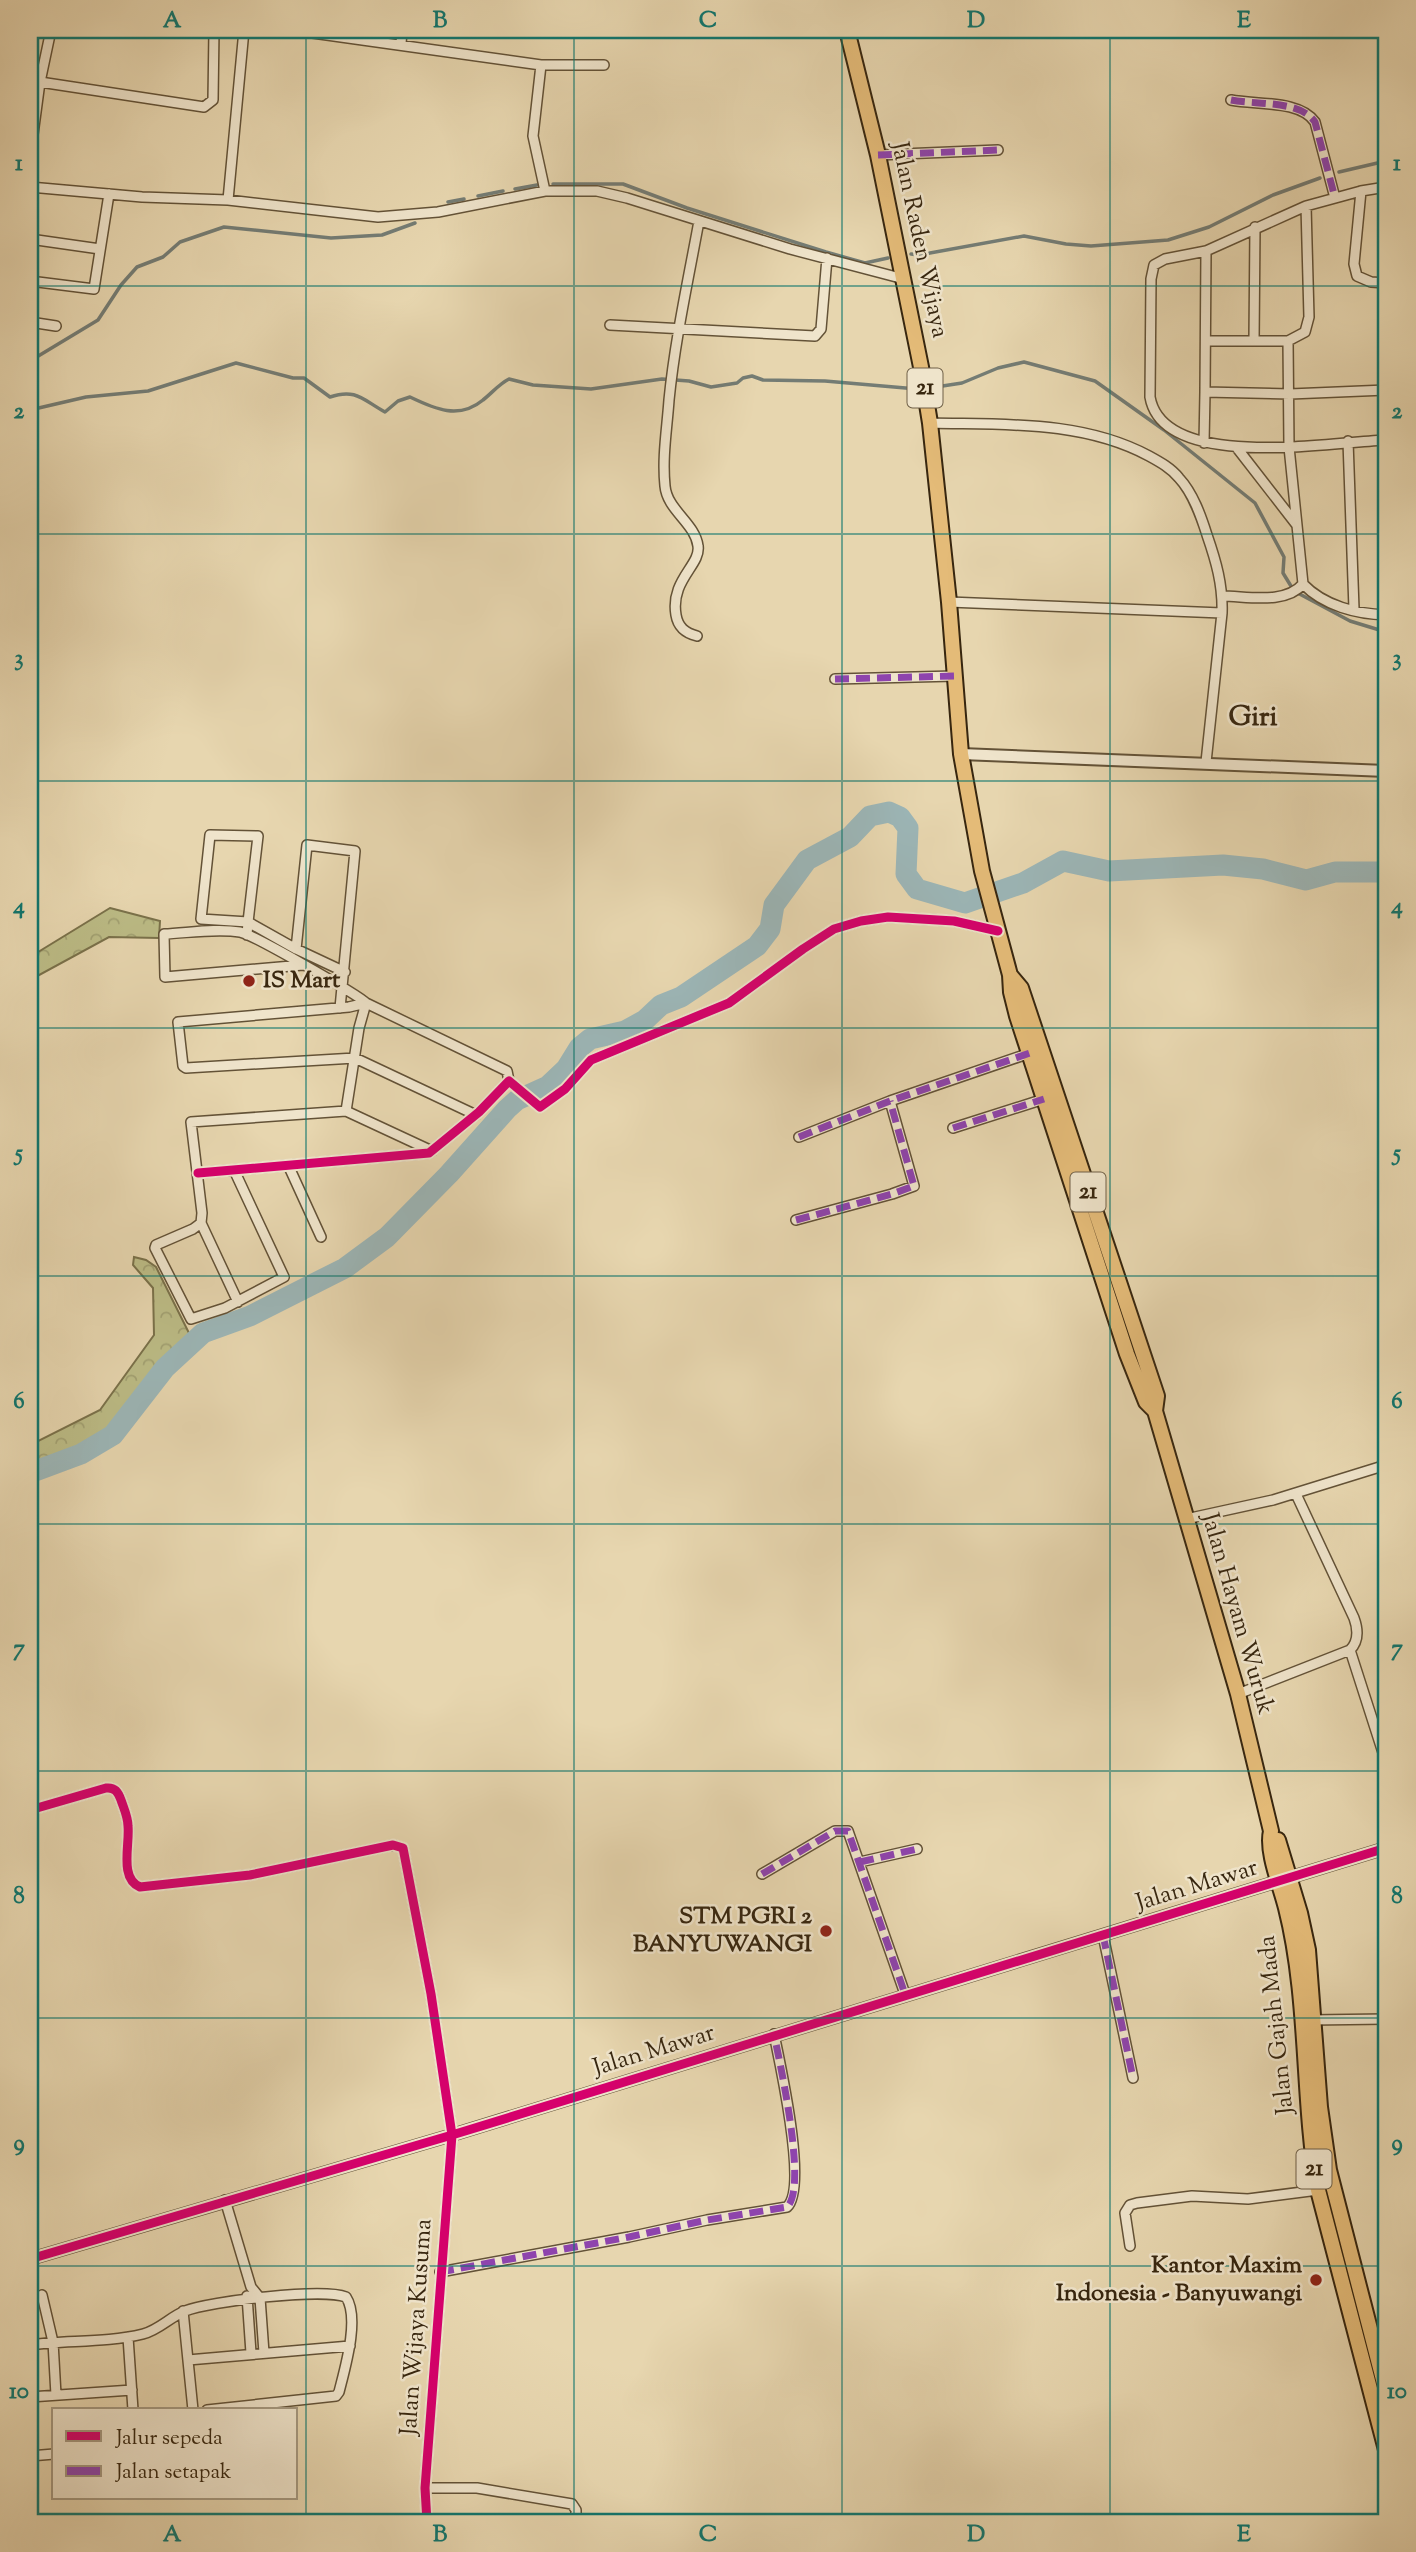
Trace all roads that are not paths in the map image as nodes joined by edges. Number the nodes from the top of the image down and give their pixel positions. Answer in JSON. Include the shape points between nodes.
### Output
{"nodes":[{"id":1,"x":51,"y":30,"type":"edge"},
{"id":2,"x":214,"y":30,"type":"edge"},
{"id":3,"x":244,"y":30,"type":"edge"},
{"id":4,"x":291,"y":30,"type":"edge"},
{"id":5,"x":402,"y":30,"type":"edge"},
{"id":6,"x":848,"y":30,"type":"edge"},
{"id":7,"x":401,"y":44,"type":"junction"},
{"id":8,"x":541,"y":65,"type":"junction"},
{"id":9,"x":604,"y":65,"type":"dead end"},
{"id":10,"x":40,"y":82,"type":"junction"},
{"id":11,"x":1231,"y":100,"type":"dead end"},
{"id":12,"x":999,"y":149,"type":"dead end"},
{"id":13,"x":878,"y":155,"type":"junction"},
{"id":14,"x":30,"y":156,"type":"edge"},
{"id":15,"x":30,"y":187,"type":"edge"},
{"id":16,"x":1386,"y":187,"type":"edge"},
{"id":17,"x":545,"y":191,"type":"junction"},
{"id":18,"x":1361,"y":191,"type":"junction"},
{"id":19,"x":109,"y":194,"type":"junction"},
{"id":20,"x":1335,"y":198,"type":"junction"},
{"id":21,"x":229,"y":200,"type":"junction"},
{"id":22,"x":1306,"y":206,"type":"junction"},
{"id":23,"x":699,"y":221,"type":"junction"},
{"id":24,"x":1255,"y":227,"type":"junction"},
{"id":25,"x":30,"y":239,"type":"edge"},
{"id":26,"x":101,"y":245,"type":"junction"},
{"id":27,"x":1206,"y":251,"type":"junction"},
{"id":28,"x":827,"y":258,"type":"junction"},
{"id":29,"x":904,"y":279,"type":"junction"},
{"id":30,"x":30,"y":281,"type":"edge"},
{"id":31,"x":1386,"y":283,"type":"edge"},
{"id":32,"x":30,"y":323,"type":"edge"},
{"id":33,"x":610,"y":325,"type":"dead end"},
{"id":34,"x":56,"y":326,"type":"dead end"},
{"id":35,"x":679,"y":328,"type":"junction"},
{"id":36,"x":1207,"y":341,"type":"junction"},
{"id":37,"x":1254,"y":341,"type":"junction"},
{"id":38,"x":1288,"y":341,"type":"junction"},
{"id":39,"x":1386,"y":390,"type":"edge"},
{"id":40,"x":1205,"y":392,"type":"junction"},
{"id":41,"x":1290,"y":394,"type":"junction"},
{"id":42,"x":930,"y":423,"type":"junction"},
{"id":43,"x":1386,"y":440,"type":"edge"},
{"id":44,"x":1348,"y":441,"type":"junction"},
{"id":45,"x":1204,"y":443,"type":"junction"},
{"id":46,"x":1289,"y":447,"type":"junction"},
{"id":47,"x":1237,"y":448,"type":"junction"},
{"id":48,"x":1296,"y":524,"type":"junction"},
{"id":49,"x":1300,"y":587,"type":"junction"},
{"id":50,"x":1223,"y":596,"type":"junction"},
{"id":51,"x":949,"y":602,"type":"junction"},
{"id":52,"x":1354,"y":609,"type":"junction"},
{"id":53,"x":1222,"y":613,"type":"junction"},
{"id":54,"x":1386,"y":615,"type":"edge"},
{"id":55,"x":697,"y":636,"type":"dead end"},
{"id":56,"x":955,"y":676,"type":"junction"},
{"id":57,"x":835,"y":679,"type":"dead end"},
{"id":58,"x":961,"y":754,"type":"junction"},
{"id":59,"x":1206,"y":762,"type":"junction"},
{"id":60,"x":1386,"y":771,"type":"edge"},
{"id":61,"x":248,"y":922,"type":"junction"},
{"id":62,"x":996,"y":925,"type":"junction"},
{"id":63,"x":247,"y":935,"type":"junction"},
{"id":64,"x":296,"y":949,"type":"junction"},
{"id":65,"x":303,"y":965,"type":"junction"},
{"id":66,"x":345,"y":972,"type":"junction"},
{"id":67,"x":1010,"y":975,"type":"junction"},
{"id":68,"x":343,"y":988,"type":"junction"},
{"id":69,"x":366,"y":1003,"type":"junction"},
{"id":70,"x":340,"y":1008,"type":"junction"},
{"id":71,"x":1030,"y":1053,"type":"junction"},
{"id":72,"x":355,"y":1058,"type":"junction"},
{"id":73,"x":509,"y":1081,"type":"junction"},
{"id":74,"x":1044,"y":1099,"type":"junction"},
{"id":75,"x":890,"y":1101,"type":"junction"},
{"id":76,"x":346,"y":1111,"type":"junction"},
{"id":77,"x":476,"y":1115,"type":"junction"},
{"id":78,"x":953,"y":1128,"type":"dead end"},
{"id":79,"x":799,"y":1137,"type":"dead end"},
{"id":80,"x":432,"y":1151,"type":"junction"},
{"id":81,"x":289,"y":1167,"type":"junction"},
{"id":82,"x":233,"y":1170,"type":"junction"},
{"id":83,"x":198,"y":1173,"type":"junction"},
{"id":84,"x":796,"y":1220,"type":"dead end"},
{"id":85,"x":201,"y":1223,"type":"junction"},
{"id":86,"x":321,"y":1237,"type":"dead end"},
{"id":87,"x":238,"y":1302,"type":"junction"},
{"id":88,"x":1155,"y":1411,"type":"junction"},
{"id":89,"x":1386,"y":1465,"type":"edge"},
{"id":90,"x":1296,"y":1494,"type":"junction"},
{"id":91,"x":1185,"y":1519,"type":"junction"},
{"id":92,"x":1353,"y":1647,"type":"junction"},
{"id":93,"x":1238,"y":1694,"type":"junction"},
{"id":94,"x":1386,"y":1762,"type":"edge"},
{"id":95,"x":30,"y":1810,"type":"edge"},
{"id":96,"x":1386,"y":1848,"type":"edge"},
{"id":97,"x":917,"y":1849,"type":"dead end"},
{"id":98,"x":860,"y":1862,"type":"junction"},
{"id":99,"x":762,"y":1874,"type":"dead end"},
{"id":100,"x":1284,"y":1879,"type":"junction"},
{"id":101,"x":1103,"y":1935,"type":"junction"},
{"id":102,"x":905,"y":1994,"type":"junction"},
{"id":103,"x":1386,"y":2019,"type":"edge"},
{"id":104,"x":1308,"y":2021,"type":"junction"},
{"id":105,"x":774,"y":2034,"type":"junction"},
{"id":106,"x":1133,"y":2078,"type":"dead end"},
{"id":107,"x":452,"y":2135,"type":"junction"},
{"id":108,"x":1318,"y":2190,"type":"junction"},
{"id":109,"x":225,"y":2200,"type":"junction"},
{"id":110,"x":1130,"y":2246,"type":"dead end"},
{"id":111,"x":30,"y":2259,"type":"edge"},
{"id":112,"x":440,"y":2272,"type":"junction"},
{"id":113,"x":251,"y":2287,"type":"junction"},
{"id":114,"x":42,"y":2295,"type":"dead end"},
{"id":115,"x":260,"y":2298,"type":"junction"},
{"id":116,"x":246,"y":2299,"type":"junction"},
{"id":117,"x":183,"y":2311,"type":"junction"},
{"id":118,"x":128,"y":2337,"type":"junction"},
{"id":119,"x":53,"y":2342,"type":"junction"},
{"id":120,"x":30,"y":2345,"type":"edge"},
{"id":121,"x":350,"y":2346,"type":"junction"},
{"id":122,"x":251,"y":2353,"type":"junction"},
{"id":123,"x":264,"y":2353,"type":"junction"},
{"id":124,"x":188,"y":2360,"type":"junction"},
{"id":125,"x":132,"y":2390,"type":"junction"},
{"id":126,"x":1386,"y":2391,"type":"edge"},
{"id":127,"x":56,"y":2395,"type":"junction"},
{"id":128,"x":30,"y":2397,"type":"edge"},
{"id":129,"x":133,"y":2408,"type":"edge"},
{"id":130,"x":192,"y":2408,"type":"edge"},
{"id":131,"x":226,"y":2408,"type":"edge"},
{"id":132,"x":1386,"y":2450,"type":"edge"},
{"id":133,"x":52,"y":2454,"type":"edge"},
{"id":134,"x":30,"y":2456,"type":"edge"},
{"id":135,"x":425,"y":2488,"type":"junction"},
{"id":136,"x":427,"y":2522,"type":"edge"},
{"id":137,"x":576,"y":2522,"type":"edge"}],
"edges":[{"from":1,"to":10,"type":"street"},
{"from":2,"to":10,"type":"street","via":[[213,100],[204,107]]},
{"from":3,"to":21,"type":"street"},
{"from":4,"to":7,"type":"street"},
{"from":5,"to":7,"type":"street"},
{"from":6,"to":13,"type":"highway","name":"Jalan Raden Wijaya","number":"21"},
{"from":7,"to":8,"type":"street"},
{"from":8,"to":9,"type":"street"},
{"from":8,"to":17,"type":"street","via":[[533,136]]},
{"from":10,"to":14,"type":"street"},
{"from":11,"to":20,"type":"street","via":[[1298,108],[1311,116]]},
{"from":12,"to":13,"type":"street"},
{"from":13,"to":29,"type":"highway","name":"Jalan Raden Wijaya","number":"21"},
{"from":15,"to":19,"type":"street"},
{"from":16,"to":18,"type":"street"},
{"from":17,"to":21,"type":"street","via":[[438,212],[378,217]]},
{"from":17,"to":23,"type":"street","via":[[597,191]]},
{"from":18,"to":20,"type":"street"},
{"from":18,"to":31,"type":"street","via":[[1354,270],[1362,279]]},
{"from":19,"to":21,"type":"street"},
{"from":19,"to":26,"type":"street"},
{"from":20,"to":22,"type":"street"},
{"from":22,"to":24,"type":"street"},
{"from":22,"to":38,"type":"street","via":[[1308,325]]},
{"from":23,"to":28,"type":"street"},
{"from":23,"to":35,"type":"street"},
{"from":24,"to":27,"type":"street"},
{"from":24,"to":37,"type":"street"},
{"from":25,"to":26,"type":"street"},
{"from":26,"to":30,"type":"street","via":[[94,289]]},
{"from":27,"to":36,"type":"street"},
{"from":27,"to":45,"type":"street","via":[[1165,259],[1153,268],[1149,383],[1152,405],[1160,419]]},
{"from":28,"to":29,"type":"street"},
{"from":28,"to":35,"type":"street","via":[[821,329],[815,336]]},
{"from":29,"to":42,"type":"highway","name":"Jalan Raden Wijaya","number":"21"},
{"from":32,"to":34,"type":"street"},
{"from":33,"to":35,"type":"street"},
{"from":35,"to":55,"type":"street","via":[[665,439],[665,488],[698,548],[677,588],[675,607],[680,626]]},
{"from":36,"to":37,"type":"street"},
{"from":36,"to":40,"type":"street"},
{"from":37,"to":38,"type":"street"},
{"from":38,"to":41,"type":"street"},
{"from":39,"to":41,"type":"street"},
{"from":40,"to":41,"type":"street"},
{"from":40,"to":45,"type":"street"},
{"from":41,"to":46,"type":"street"},
{"from":42,"to":50,"type":"street","via":[[1092,433],[1166,466],[1188,489],[1203,521]]},
{"from":42,"to":51,"type":"highway","name":"Jalan Raden Wijaya","number":"21"},
{"from":43,"to":44,"type":"street"},
{"from":44,"to":46,"type":"street"},
{"from":44,"to":52,"type":"street"},
{"from":45,"to":47,"type":"street"},
{"from":46,"to":47,"type":"street"},
{"from":46,"to":48,"type":"street"},
{"from":47,"to":48,"type":"street"},
{"from":48,"to":49,"type":"street"},
{"from":49,"to":50,"type":"street","via":[[1286,595]]},
{"from":49,"to":52,"type":"street","via":[[1332,604]]},
{"from":50,"to":53,"type":"street"},
{"from":51,"to":53,"type":"street"},
{"from":51,"to":56,"type":"highway","name":"Jalan Raden Wijaya","number":"21"},
{"from":52,"to":54,"type":"street"},
{"from":53,"to":59,"type":"street"},
{"from":56,"to":57,"type":"street"},
{"from":56,"to":58,"type":"highway","name":"Jalan Raden Wijaya","number":"21"},
{"from":58,"to":59,"type":"street"},
{"from":58,"to":62,"type":"highway","name":"Jalan Hayam Wuruk","number":"21"},
{"from":59,"to":60,"type":"street"},
{"from":61,"to":61,"type":"street","via":[[258,836],[210,835],[201,919]]},
{"from":61,"to":63,"type":"street"},
{"from":61,"to":64,"type":"street"},
{"from":62,"to":67,"type":"highway","name":"Jalan Hayam Wuruk","number":"21"},
{"from":62,"to":73,"type":"street","via":[[888,917],[834,929],[729,1003],[591,1060],[565,1089],[540,1107]]},
{"from":63,"to":65,"type":"street"},
{"from":63,"to":65,"type":"street","via":[[164,934],[165,977]]},
{"from":64,"to":66,"type":"street"},
{"from":64,"to":66,"type":"street","via":[[307,845],[355,851]]},
{"from":65,"to":68,"type":"street"},
{"from":66,"to":68,"type":"street"},
{"from":67,"to":71,"type":"highway","name":"Jalan Hayam Wuruk","number":"21"},
{"from":67,"to":88,"type":"highway","name":"Jalan Hayam Wuruk","number":"21","via":[[1021,988],[1157,1396]]},
{"from":68,"to":69,"type":"street"},
{"from":68,"to":70,"type":"street"},
{"from":69,"to":70,"type":"street"},
{"from":69,"to":72,"type":"street"},
{"from":69,"to":73,"type":"street","via":[[507,1071]]},
{"from":70,"to":72,"type":"street","via":[[178,1022],[183,1066]]},
{"from":71,"to":74,"type":"highway","name":"Jalan Hayam Wuruk","number":"21"},
{"from":71,"to":75,"type":"street"},
{"from":72,"to":76,"type":"street"},
{"from":72,"to":77,"type":"street"},
{"from":73,"to":77,"type":"street"},
{"from":74,"to":78,"type":"street"},
{"from":74,"to":88,"type":"highway","name":"Jalan Hayam Wuruk","number":"21","via":[[1127,1354],[1146,1402]]},
{"from":75,"to":79,"type":"street"},
{"from":75,"to":84,"type":"street","via":[[914,1186]]},
{"from":76,"to":80,"type":"street"},
{"from":76,"to":83,"type":"street","via":[[191,1122]]},
{"from":77,"to":80,"type":"street"},
{"from":80,"to":81,"type":"street"},
{"from":81,"to":82,"type":"street"},
{"from":81,"to":86,"type":"street"},
{"from":82,"to":83,"type":"street"},
{"from":82,"to":87,"type":"street","via":[[284,1277]]},
{"from":83,"to":85,"type":"street"},
{"from":85,"to":87,"type":"street"},
{"from":85,"to":87,"type":"street","via":[[155,1248],[190,1319]]},
{"from":88,"to":91,"type":"highway","name":"Jalan Hayam Wuruk","number":"21"},
{"from":89,"to":90,"type":"street"},
{"from":90,"to":91,"type":"street"},
{"from":90,"to":92,"type":"street","via":[[1357,1628]]},
{"from":91,"to":93,"type":"highway","name":"Jalan Hayam Wuruk","number":"21"},
{"from":92,"to":93,"type":"street"},
{"from":92,"to":94,"type":"street"},
{"from":93,"to":100,"type":"highway","name":"Jalan Hayam Wuruk","number":"21","via":[[1271,1831],[1270,1848]]},
{"from":95,"to":107,"type":"street","name":"Jalan Wijaya Kusuma","via":[[112,1788],[127,1819],[131,1880],[140,1887],[250,1875],[393,1845],[403,1848]]},
{"from":96,"to":100,"type":"street","name":"Jalan Mawar"},
{"from":97,"to":98,"type":"street"},
{"from":98,"to":99,"type":"street","via":[[849,1834],[842,1830]]},
{"from":98,"to":102,"type":"street"},
{"from":100,"to":101,"type":"street","name":"Jalan Mawar"},
{"from":100,"to":104,"type":"highway","name":"Jalan Gajah Mada","number":"21"},
{"from":100,"to":104,"type":"highway","name":"Jalan Gajah Mada","number":"21","via":[[1298,1906],[1308,1950]]},
{"from":101,"to":102,"type":"street","name":"Jalan Mawar"},
{"from":101,"to":106,"type":"street"},
{"from":102,"to":105,"type":"street","name":"Jalan Mawar"},
{"from":103,"to":104,"type":"street"},
{"from":104,"to":108,"type":"highway","name":"Jalan Gajah Mada","number":"21","via":[[1311,2148]]},
{"from":104,"to":126,"type":"highway","number":"21","via":[[1329,2170]]},
{"from":105,"to":107,"type":"street","name":"Jalan Mawar"},
{"from":105,"to":112,"type":"street","via":[[796,2166],[794,2196],[787,2207]]},
{"from":107,"to":109,"type":"street","name":"Jalan Mawar"},
{"from":107,"to":112,"type":"street","name":"Jalan Wijaya Kusuma"},
{"from":108,"to":110,"type":"street","via":[[1248,2199],[1192,2196],[1130,2205],[1125,2213]]},
{"from":108,"to":132,"type":"highway","name":"Jalan Gajah Mada","number":"21"},
{"from":109,"to":111,"type":"street","name":"Jalan Mawar"},
{"from":109,"to":113,"type":"street"},
{"from":112,"to":135,"type":"street","name":"Jalan Wijaya Kusuma"},
{"from":113,"to":115,"type":"street"},
{"from":113,"to":116,"type":"street"},
{"from":114,"to":119,"type":"street"},
{"from":115,"to":116,"type":"street"},
{"from":115,"to":121,"type":"street","via":[[346,2297],[351,2312]]},
{"from":115,"to":123,"type":"street"},
{"from":116,"to":117,"type":"street"},
{"from":116,"to":122,"type":"street"},
{"from":117,"to":118,"type":"street","via":[[153,2331]]},
{"from":117,"to":124,"type":"street"},
{"from":118,"to":119,"type":"street"},
{"from":118,"to":125,"type":"street"},
{"from":119,"to":120,"type":"street"},
{"from":119,"to":127,"type":"street"},
{"from":121,"to":123,"type":"street"},
{"from":121,"to":131,"type":"street","via":[[336,2396]]},
{"from":122,"to":123,"type":"street"},
{"from":122,"to":124,"type":"street"},
{"from":124,"to":130,"type":"street"},
{"from":125,"to":127,"type":"street"},
{"from":125,"to":129,"type":"street"},
{"from":127,"to":128,"type":"street"},
{"from":133,"to":134,"type":"street"},
{"from":135,"to":136,"type":"street","name":"Jalan Wijaya Kusuma"},
{"from":135,"to":137,"type":"street","via":[[487,2490],[572,2504]]}]}
